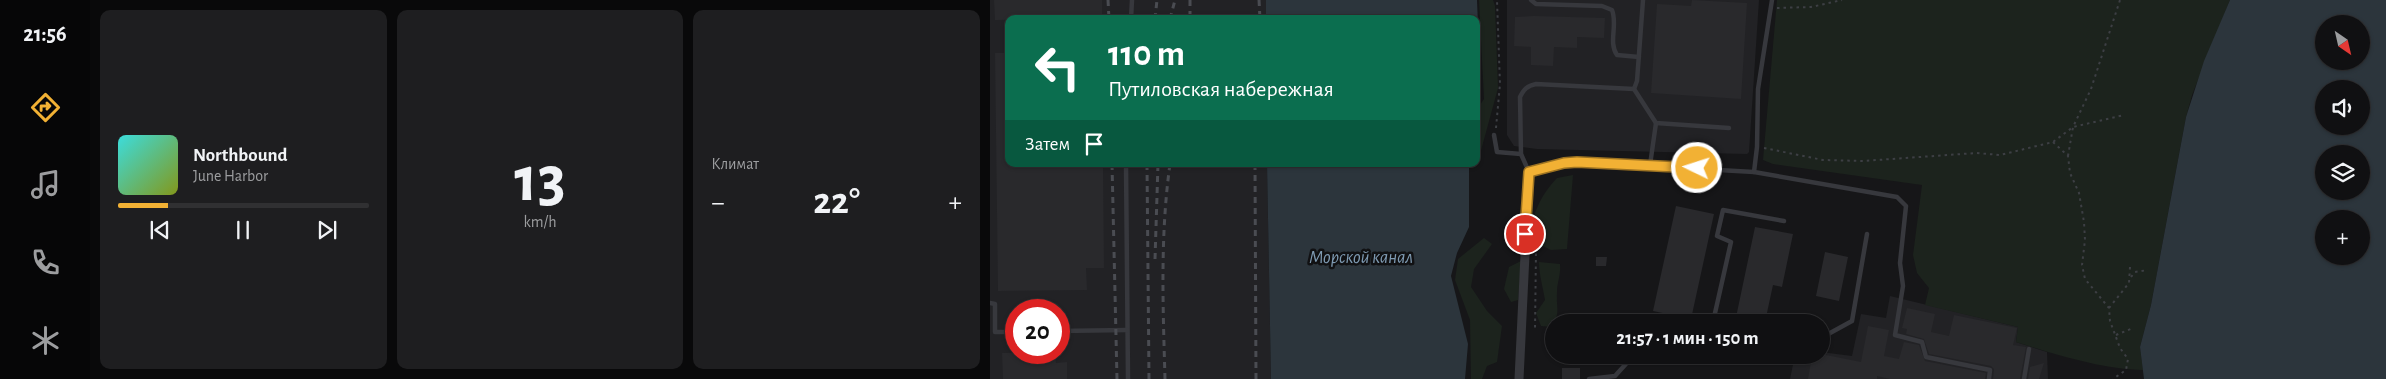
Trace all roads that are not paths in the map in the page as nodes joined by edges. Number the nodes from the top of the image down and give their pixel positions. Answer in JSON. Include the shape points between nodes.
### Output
{"nodes":[{"id":1,"x":1132,"y":0,"type":"edge"},
{"id":2,"x":1531,"y":0,"type":"edge"},
{"id":3,"x":1642,"y":0,"type":"edge"},
{"id":4,"x":1772,"y":0,"type":"edge"},
{"id":5,"x":1130,"y":15,"type":"edge"},
{"id":6,"x":1639,"y":57,"type":"junction"},
{"id":7,"x":1634,"y":89,"type":"junction"},
{"id":8,"x":1656,"y":124,"type":"junction"},
{"id":9,"x":1729,"y":128,"type":"dead end"},
{"id":10,"x":1494,"y":135,"type":"road end"},
{"id":11,"x":1521,"y":154,"type":"junction"},
{"id":12,"x":1650,"y":166,"type":"junction"},
{"id":13,"x":1126,"y":167,"type":"edge"},
{"id":14,"x":1529,"y":172,"type":"junction"},
{"id":15,"x":1754,"y":172,"type":"junction"},
{"id":16,"x":1784,"y":221,"type":"dead end"},
{"id":17,"x":1867,"y":234,"type":"dead end"},
{"id":18,"x":990,"y":303,"type":"edge"},
{"id":19,"x":1715,"y":314,"type":"edge"},
{"id":20,"x":1127,"y":330,"type":"junction"},
{"id":21,"x":1070,"y":331,"type":"edge"},
{"id":22,"x":1005,"y":332,"type":"edge"},
{"id":23,"x":1830,"y":333,"type":"edge"},
{"id":24,"x":2029,"y":349,"type":"dead end"},
{"id":25,"x":1626,"y":364,"type":"edge"},
{"id":26,"x":1128,"y":379,"type":"edge"},
{"id":27,"x":1519,"y":379,"type":"edge"},
{"id":28,"x":1589,"y":379,"type":"edge"},
{"id":29,"x":1989,"y":379,"type":"edge"},
{"id":30,"x":2024,"y":379,"type":"edge"}],
"edges":[{"from":1,"to":5,"type":"lane"},
{"from":2,"to":6,"type":"lane","via":[[1536,4],[1602,6],[1612,10],[1615,19],[1613,49],[1617,55]]},
{"from":3,"to":6,"type":"lane"},
{"from":4,"to":15,"type":"lane","via":[[1758,89]]},
{"from":6,"to":7,"type":"lane"},
{"from":7,"to":8,"type":"lane"},
{"from":7,"to":11,"type":"lane","via":[[1528,85],[1520,97]]},
{"from":8,"to":9,"type":"lane"},
{"from":8,"to":12,"type":"lane"},
{"from":10,"to":11,"type":"lane","via":[[1497,152]]},
{"from":11,"to":14,"type":"lane"},
{"from":12,"to":14,"type":"lane","via":[[1564,163]]},
{"from":12,"to":15,"type":"lane"},
{"from":13,"to":20,"type":"lane"},
{"from":14,"to":27,"type":"street"},
{"from":15,"to":29,"type":"lane","via":[[1897,196],[1902,200],[1906,206],[1900,262],[1903,286],[1895,335],[1922,342],[1926,357],[1990,370]]},
{"from":16,"to":19,"type":"lane","via":[[1723,210],[1717,236],[1731,242]]},
{"from":17,"to":23,"type":"lane","via":[[1852,321]]},
{"from":18,"to":22,"type":"lane","via":[[995,304],[995,332]]},
{"from":20,"to":21,"type":"lane"},
{"from":20,"to":26,"type":"lane"},
{"from":24,"to":30,"type":"lane"},
{"from":25,"to":28,"type":"lane","via":[[1616,376]]}]}
